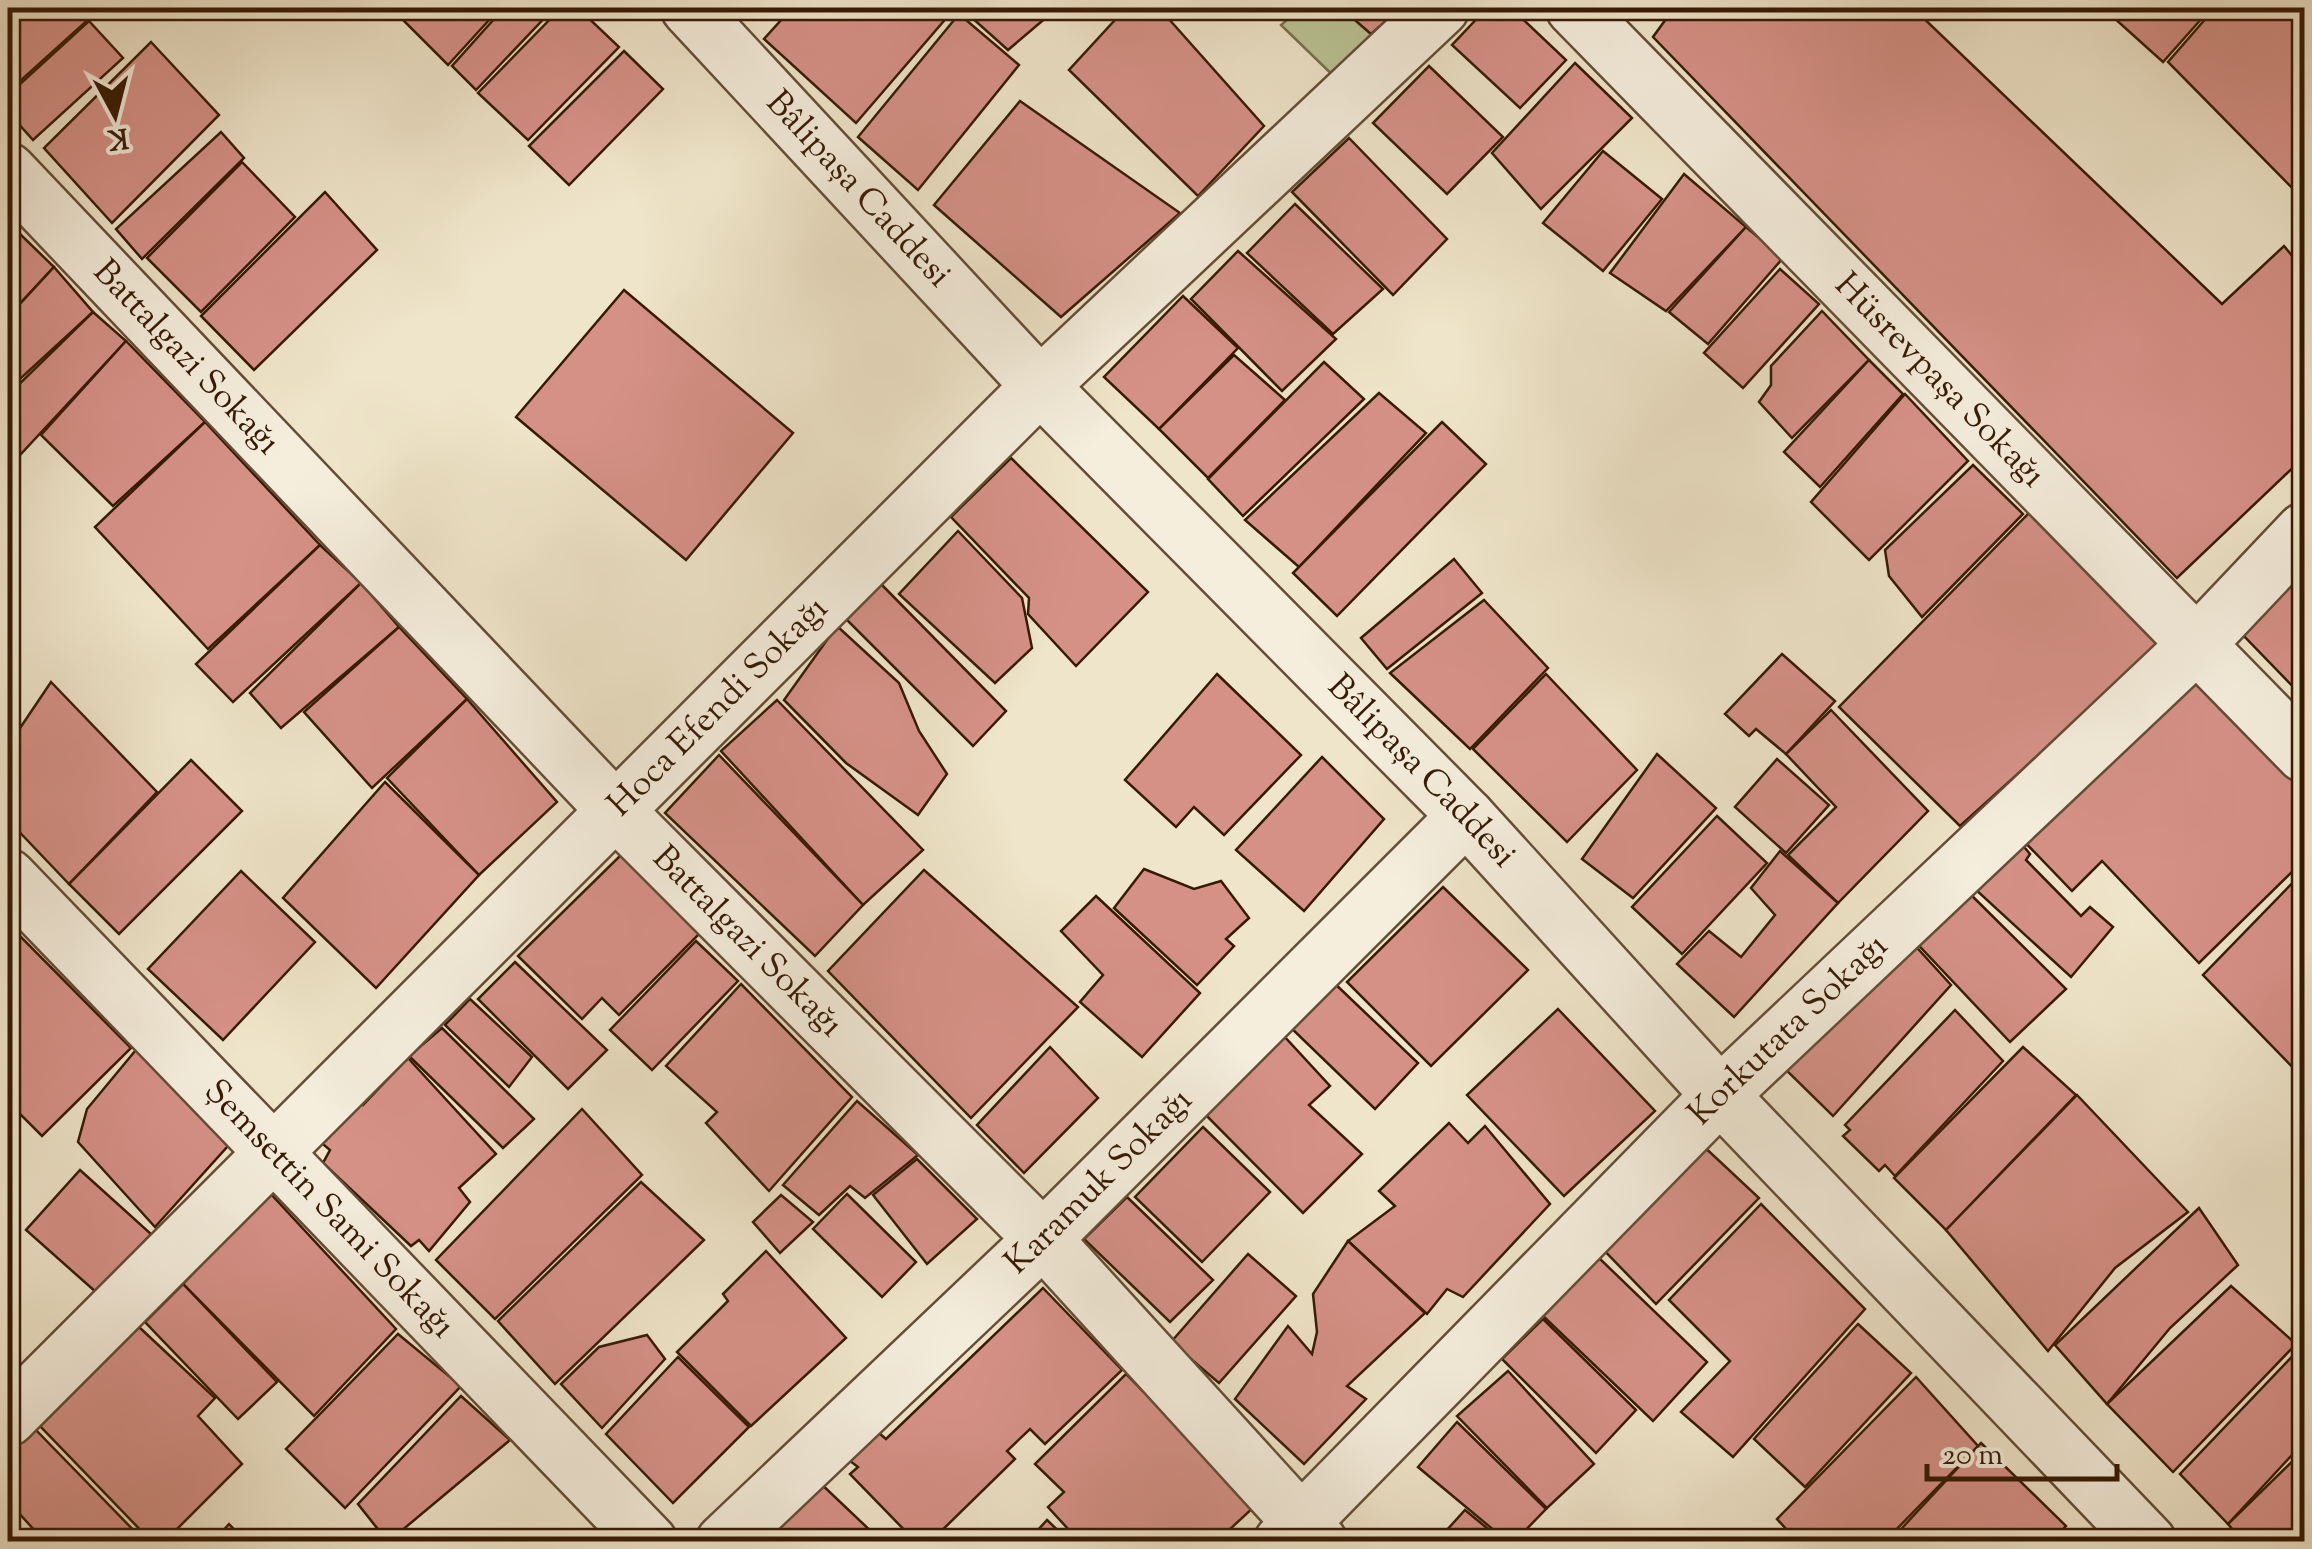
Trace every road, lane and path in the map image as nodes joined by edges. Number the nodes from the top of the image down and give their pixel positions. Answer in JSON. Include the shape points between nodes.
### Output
{"nodes":[{"id":1,"x":689,"y":8,"type":"edge"},
{"id":2,"x":1440,"y":8,"type":"edge"},
{"id":3,"x":1574,"y":8,"type":"edge"},
{"id":4,"x":8,"y":171,"type":"edge"},
{"id":5,"x":1040,"y":386,"type":"junction"},
{"id":6,"x":2304,"y":531,"type":"edge"},
{"id":7,"x":2197,"y":644,"type":"junction"},
{"id":8,"x":2304,"y":754,"type":"edge"},
{"id":9,"x":616,"y":812,"type":"junction"},
{"id":10,"x":1466,"y":816,"type":"junction"},
{"id":11,"x":8,"y":877,"type":"edge"},
{"id":12,"x":1720,"y":1095,"type":"junction"},
{"id":13,"x":272,"y":1150,"type":"junction"},
{"id":14,"x":1043,"y":1239,"type":"junction"},
{"id":15,"x":8,"y":1418,"type":"edge"},
{"id":16,"x":1301,"y":1535,"type":"edge"},
{"id":17,"x":649,"y":1542,"type":"edge"},
{"id":18,"x":724,"y":1542,"type":"edge"},
{"id":19,"x":2148,"y":1542,"type":"edge"}],
"edges":[{"from":1,"to":5,"type":"street","name":"Bâlipaşa Caddesi"},
{"from":2,"to":5,"type":"street","name":"Hoca Efendi Sokağı"},
{"from":3,"to":7,"type":"street","name":"Hüsrevpaşa Sokağı"},
{"from":4,"to":9,"type":"street","name":"Battalgazi Sokağı"},
{"from":5,"to":9,"type":"street","name":"Hoca Efendi Sokağı"},
{"from":5,"to":10,"type":"street","name":"Bâlipaşa Caddesi"},
{"from":6,"to":7,"type":"street","name":"Korkutata Sokağı"},
{"from":7,"to":8,"type":"street","name":"Hüsrevpaşa Sokağı"},
{"from":7,"to":12,"type":"street","name":"Korkutata Sokağı"},
{"from":9,"to":13,"type":"street","name":"Hoca Efendi Sokağı"},
{"from":9,"to":14,"type":"street","name":"Battalgazi Sokağı"},
{"from":10,"to":12,"type":"street","name":"Bâlipaşa Caddesi"},
{"from":10,"to":14,"type":"street","name":"Karamuk Sokağı"},
{"from":11,"to":13,"type":"street","name":"Şemsettin Sami Sokağı"},
{"from":12,"to":16,"type":"street","name":"Korkutata Sokağı"},
{"from":12,"to":19,"type":"street","name":"Bâlipaşa Caddesi"},
{"from":13,"to":15,"type":"street","name":"Hoca Efendi Sokağı"},
{"from":13,"to":17,"type":"street","name":"Şemsettin Sami Sokağı"},
{"from":14,"to":16,"type":"street","name":"Battalgazi Sokağı"},
{"from":14,"to":18,"type":"street","name":"Karamuk Sokağı"}]}
